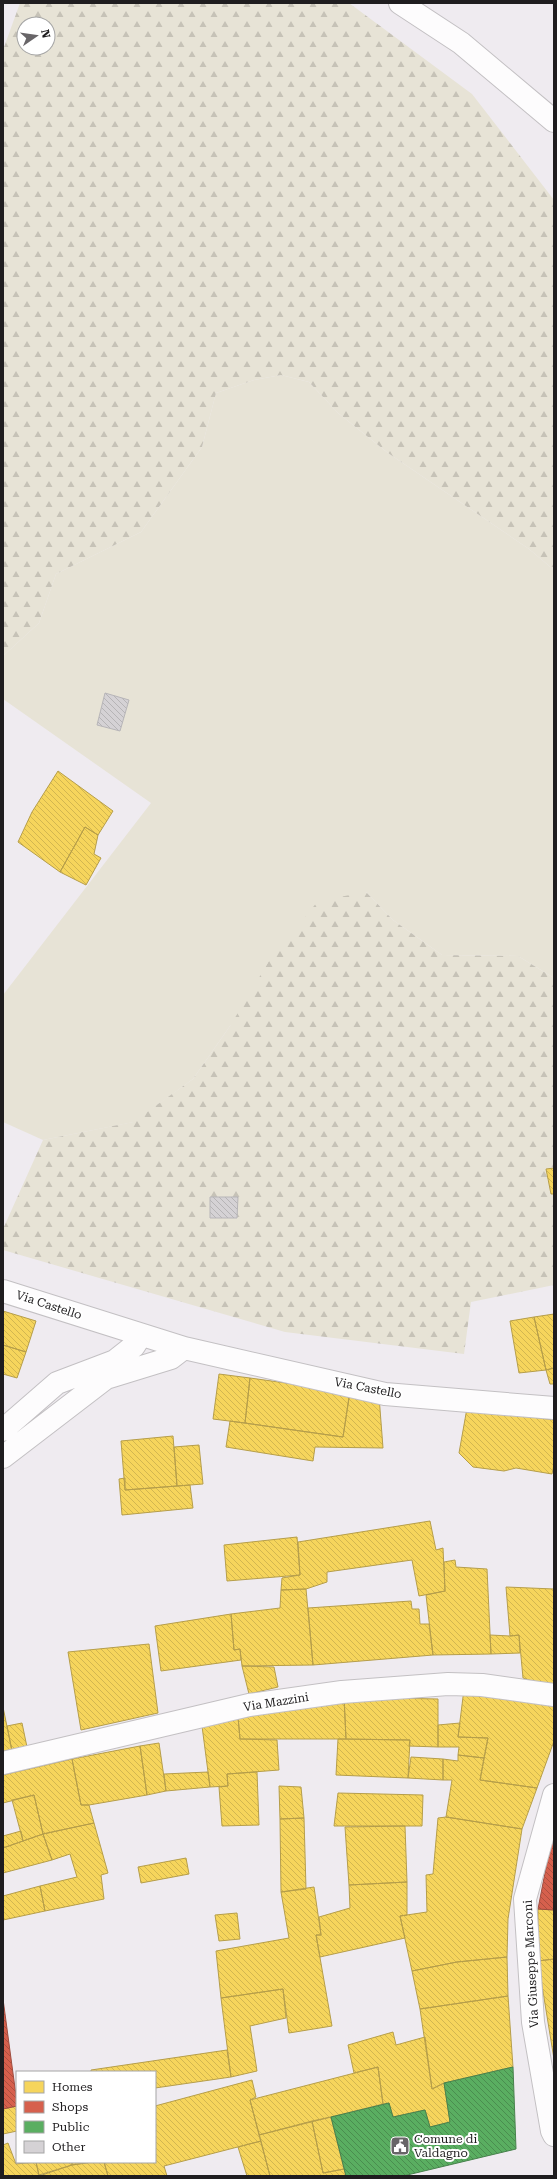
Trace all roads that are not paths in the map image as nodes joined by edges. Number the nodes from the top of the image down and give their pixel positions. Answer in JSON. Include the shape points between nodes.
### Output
{"nodes":[{"id":1,"x":400,"y":3,"type":"edge"},
{"id":2,"x":554,"y":121,"type":"edge"},
{"id":3,"x":3,"y":1291,"type":"edge"},
{"id":4,"x":141,"y":1334,"type":"junction"},
{"id":5,"x":184,"y":1348,"type":"junction"},
{"id":6,"x":554,"y":1408,"type":"edge"},
{"id":7,"x":3,"y":1430,"type":"edge"},
{"id":8,"x":3,"y":1457,"type":"edge"},
{"id":9,"x":554,"y":1695,"type":"edge"},
{"id":10,"x":3,"y":1763,"type":"edge"},
{"id":11,"x":554,"y":1795,"type":"edge"},
{"id":12,"x":554,"y":2135,"type":"edge"}],
"edges":[{"from":1,"to":2,"type":"street","via":[[461,43]]},
{"from":3,"to":4,"type":"street","name":"Via Castello"},
{"from":4,"to":5,"type":"street","name":"Via Castello"},
{"from":4,"to":7,"type":"street","via":[[134,1346],[115,1361],[57,1383]]},
{"from":5,"to":6,"type":"street","name":"Via Castello","via":[[385,1394]]},
{"from":5,"to":8,"type":"street","via":[[171,1358],[106,1378]]},
{"from":9,"to":10,"type":"street","name":"Via Mazzini","via":[[482,1685],[448,1684],[342,1692],[249,1705]]},
{"from":11,"to":12,"type":"street","name":"Via Giuseppe Marconi","via":[[525,1899],[533,2022]]}]}
